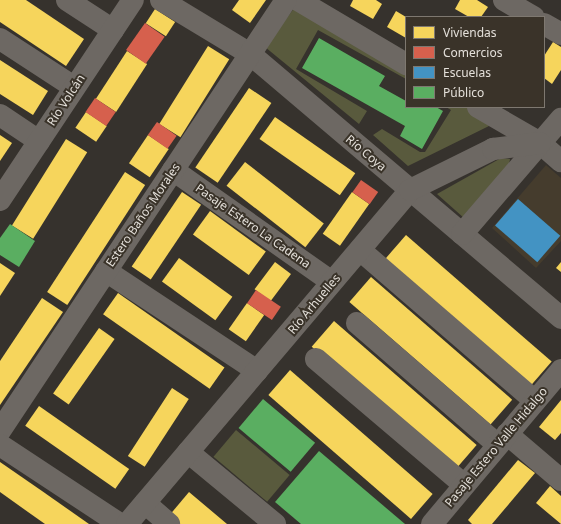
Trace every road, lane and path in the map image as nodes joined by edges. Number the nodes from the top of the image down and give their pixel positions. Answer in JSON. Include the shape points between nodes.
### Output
{"nodes":[{"id":1,"x":67,"y":0,"type":"edge"},
{"id":2,"x":133,"y":0,"type":"edge"},
{"id":3,"x":161,"y":0,"type":"edge"},
{"id":4,"x":286,"y":0,"type":"edge"},
{"id":5,"x":298,"y":0,"type":"edge"},
{"id":6,"x":504,"y":0,"type":"edge"},
{"id":7,"x":531,"y":16,"type":"edge"},
{"id":8,"x":545,"y":25,"type":"edge"},
{"id":9,"x":113,"y":30,"type":"junction"},
{"id":10,"x":561,"y":34,"type":"edge"},
{"id":11,"x":0,"y":39,"type":"edge"},
{"id":12,"x":250,"y":54,"type":"junction"},
{"id":13,"x":405,"y":63,"type":"edge"},
{"id":14,"x":74,"y":88,"type":"junction"},
{"id":15,"x":480,"y":108,"type":"edge"},
{"id":16,"x":0,"y":115,"type":"edge"},
{"id":17,"x":561,"y":119,"type":"edge"},
{"id":18,"x":39,"y":141,"type":"junction"},
{"id":19,"x":540,"y":143,"type":"junction"},
{"id":20,"x":561,"y":161,"type":"edge"},
{"id":21,"x":173,"y":170,"type":"junction"},
{"id":22,"x":410,"y":190,"type":"junction"},
{"id":23,"x":2,"y":194,"type":"edge"},
{"id":24,"x":462,"y":234,"type":"junction"},
{"id":25,"x":360,"y":250,"type":"junction"},
{"id":26,"x":106,"y":271,"type":"junction"},
{"id":27,"x":332,"y":282,"type":"junction"},
{"id":28,"x":561,"y":318,"type":"edge"},
{"id":29,"x":357,"y":323,"type":"dead end"},
{"id":30,"x":316,"y":359,"type":"dead end"},
{"id":31,"x":561,"y":370,"type":"edge"},
{"id":32,"x":257,"y":371,"type":"junction"},
{"id":33,"x":535,"y":401,"type":"junction"},
{"id":34,"x":0,"y":431,"type":"edge"},
{"id":35,"x":503,"y":440,"type":"junction"},
{"id":36,"x":0,"y":445,"type":"edge"},
{"id":37,"x":188,"y":452,"type":"junction"},
{"id":38,"x":561,"y":480,"type":"edge"},
{"id":39,"x":464,"y":485,"type":"junction"},
{"id":40,"x":145,"y":503,"type":"junction"},
{"id":41,"x":120,"y":524,"type":"edge"},
{"id":42,"x":127,"y":524,"type":"edge"},
{"id":43,"x":170,"y":524,"type":"edge"},
{"id":44,"x":275,"y":524,"type":"edge"},
{"id":45,"x":432,"y":524,"type":"edge"}],
"edges":[{"from":1,"to":9,"type":"street"},
{"from":2,"to":9,"type":"street","name":"Río Volcán"},
{"from":3,"to":12,"type":"street","name":"Río Coya"},
{"from":4,"to":12,"type":"street","name":"Estero Baños Morales"},
{"from":5,"to":13,"type":"street"},
{"from":6,"to":7,"type":"street"},
{"from":8,"to":10,"type":"street"},
{"from":9,"to":14,"type":"street","name":"Río Volcán"},
{"from":11,"to":14,"type":"street"},
{"from":12,"to":21,"type":"street","name":"Estero Baños Morales"},
{"from":12,"to":22,"type":"street","name":"Río Coya"},
{"from":14,"to":18,"type":"street","name":"Río Volcán"},
{"from":15,"to":19,"type":"street"},
{"from":16,"to":18,"type":"street"},
{"from":17,"to":19,"type":"street"},
{"from":18,"to":23,"type":"street","name":"Río Volcán"},
{"from":19,"to":20,"type":"street"},
{"from":19,"to":22,"type":"street","name":"Río Arhuelles","via":[[493,150]]},
{"from":19,"to":24,"type":"street"},
{"from":21,"to":26,"type":"street","name":"Estero Baños Morales"},
{"from":21,"to":27,"type":"street","name":"Pasaje Estero La Cadena"},
{"from":22,"to":24,"type":"street","name":"Río Coya"},
{"from":22,"to":25,"type":"street","name":"Río Arhuelles"},
{"from":24,"to":28,"type":"street","name":"Río Coya"},
{"from":25,"to":27,"type":"street","name":"Río Arhuelles"},
{"from":25,"to":33,"type":"street"},
{"from":26,"to":32,"type":"street"},
{"from":26,"to":34,"type":"street","name":"Estero Baños Morales"},
{"from":27,"to":32,"type":"street","name":"Río Arhuelles"},
{"from":29,"to":35,"type":"street"},
{"from":30,"to":39,"type":"street"},
{"from":31,"to":33,"type":"street","name":"Pasaje Estero Valle Hidalgo"},
{"from":32,"to":37,"type":"street","name":"Río Arhuelles"},
{"from":33,"to":35,"type":"street","name":"Pasaje Estero Valle Hidalgo"},
{"from":35,"to":38,"type":"street"},
{"from":35,"to":39,"type":"street","name":"Pasaje Estero Valle Hidalgo"},
{"from":36,"to":41,"type":"street"},
{"from":37,"to":40,"type":"street","name":"Río Arhuelles"},
{"from":37,"to":44,"type":"street"},
{"from":39,"to":45,"type":"street","name":"Pasaje Estero Valle Hidalgo"},
{"from":40,"to":42,"type":"street","name":"Río Arhuelles"},
{"from":40,"to":43,"type":"street"}]}
